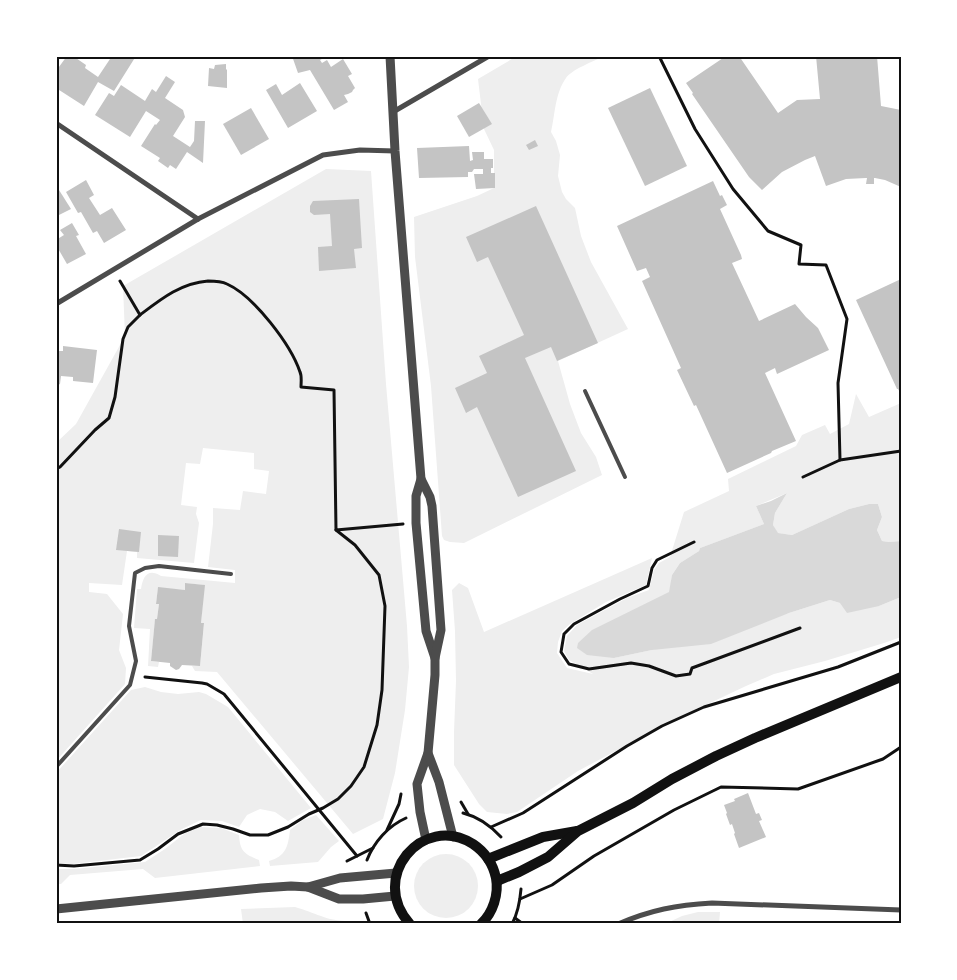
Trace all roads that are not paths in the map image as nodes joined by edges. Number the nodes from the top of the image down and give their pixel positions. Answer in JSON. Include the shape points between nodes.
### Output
{"nodes":[{"id":1,"x":390,"y":56,"type":"edge"},
{"id":2,"x":489,"y":56,"type":"edge"},
{"id":3,"x":392,"y":112,"type":"junction"},
{"id":4,"x":56,"y":123,"type":"edge"},
{"id":5,"x":395,"y":151,"type":"junction"},
{"id":6,"x":198,"y":219,"type":"junction"},
{"id":7,"x":56,"y":304,"type":"edge"},
{"id":8,"x":584,"y":391,"type":"dead end"},
{"id":9,"x":625,"y":477,"type":"dead end"},
{"id":10,"x":421,"y":479,"type":"junction"},
{"id":11,"x":231,"y":574,"type":"dead end"},
{"id":12,"x":435,"y":658,"type":"junction"},
{"id":13,"x":901,"y":677,"type":"edge"},
{"id":14,"x":428,"y":753,"type":"junction"},
{"id":15,"x":56,"y":767,"type":"edge"},
{"id":16,"x":578,"y":831,"type":"junction"},
{"id":17,"x":453,"y":837,"type":"junction"},
{"id":18,"x":426,"y":840,"type":"junction"},
{"id":19,"x":488,"y":858,"type":"junction"},
{"id":20,"x":396,"y":873,"type":"junction"},
{"id":21,"x":496,"y":881,"type":"junction"},
{"id":22,"x":308,"y":887,"type":"junction"},
{"id":23,"x":395,"y":896,"type":"junction"},
{"id":24,"x":56,"y":909,"type":"edge"},
{"id":25,"x":901,"y":910,"type":"edge"},
{"id":26,"x":410,"y":924,"type":"edge"},
{"id":27,"x":481,"y":924,"type":"edge"},
{"id":28,"x":618,"y":924,"type":"edge"}],
"edges":[{"from":1,"to":3,"type":"street"},
{"from":2,"to":3,"type":"street"},
{"from":3,"to":5,"type":"street"},
{"from":4,"to":6,"type":"street"},
{"from":5,"to":6,"type":"street","via":[[360,150],[323,155]]},
{"from":5,"to":10,"type":"street"},
{"from":6,"to":7,"type":"street"},
{"from":8,"to":9,"type":"lane"},
{"from":10,"to":12,"type":"street","via":[[416,496],[416,523],[426,631]]},
{"from":10,"to":12,"type":"street","via":[[432,506],[441,630]]},
{"from":11,"to":15,"type":"lane","via":[[159,566],[135,573],[129,626],[136,661],[130,685]]},
{"from":12,"to":14,"type":"street"},
{"from":13,"to":16,"type":"main road","via":[[716,756]]},
{"from":14,"to":17,"type":"street"},
{"from":14,"to":18,"type":"street","via":[[417,784]]},
{"from":16,"to":19,"type":"main road","via":[[543,837]]},
{"from":16,"to":21,"type":"main road","via":[[548,857]]},
{"from":17,"to":18,"type":"main road","via":[[439,836]]},
{"from":17,"to":19,"type":"main road","via":[[466,840]]},
{"from":18,"to":20,"type":"main road","via":[[407,853]]},
{"from":19,"to":21,"type":"main road"},
{"from":20,"to":22,"type":"street","via":[[340,878]]},
{"from":20,"to":23,"type":"main road"},
{"from":21,"to":27,"type":"main road","via":[[492,910]]},
{"from":22,"to":23,"type":"street","via":[[339,899]]},
{"from":22,"to":24,"type":"street","via":[[261,888]]},
{"from":23,"to":26,"type":"main road"},
{"from":25,"to":28,"type":"street","via":[[692,904],[652,911]]}]}
